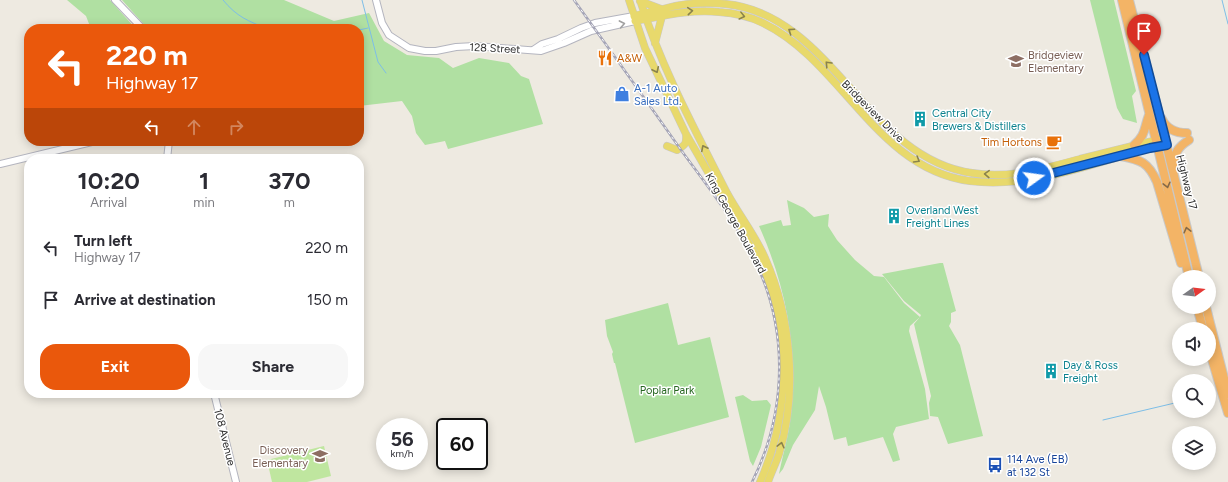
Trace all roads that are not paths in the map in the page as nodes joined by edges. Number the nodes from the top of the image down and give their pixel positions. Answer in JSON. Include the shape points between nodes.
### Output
{"nodes":[{"id":1,"x":115,"y":0,"type":"edge"},
{"id":2,"x":376,"y":0,"type":"edge"},
{"id":3,"x":629,"y":0,"type":"edge"},
{"id":4,"x":640,"y":0,"type":"edge"},
{"id":5,"x":1122,"y":0,"type":"edge"},
{"id":6,"x":1129,"y":0,"type":"edge"},
{"id":7,"x":661,"y":12,"type":"junction"},
{"id":8,"x":645,"y":17,"type":"junction"},
{"id":9,"x":634,"y":18,"type":"junction"},
{"id":10,"x":138,"y":24,"type":"edge"},
{"id":11,"x":1128,"y":27,"type":"junction"},
{"id":12,"x":655,"y":43,"type":"junction"},
{"id":13,"x":1149,"y":114,"type":"junction"},
{"id":14,"x":1159,"y":115,"type":"junction"},
{"id":15,"x":686,"y":134,"type":"junction"},
{"id":16,"x":1161,"y":142,"type":"junction"},
{"id":17,"x":1134,"y":145,"type":"junction"},
{"id":18,"x":75,"y":146,"type":"edge"},
{"id":19,"x":667,"y":146,"type":"dead end"},
{"id":20,"x":42,"y":154,"type":"edge"},
{"id":21,"x":1121,"y":156,"type":"junction"},
{"id":22,"x":24,"y":158,"type":"edge"},
{"id":23,"x":0,"y":164,"type":"edge"},
{"id":24,"x":1173,"y":170,"type":"junction"},
{"id":25,"x":1184,"y":270,"type":"edge"},
{"id":26,"x":1188,"y":270,"type":"edge"},
{"id":27,"x":1197,"y":270,"type":"edge"},
{"id":28,"x":1208,"y":314,"type":"edge"},
{"id":29,"x":1214,"y":366,"type":"edge"},
{"id":30,"x":1228,"y":394,"type":"edge"},
{"id":31,"x":215,"y":398,"type":"edge"},
{"id":32,"x":1228,"y":413,"type":"edge"},
{"id":33,"x":236,"y":482,"type":"edge"},
{"id":34,"x":760,"y":482,"type":"edge"},
{"id":35,"x":768,"y":482,"type":"edge"}],
"edges":[{"from":1,"to":10,"type":"main road"},
{"from":2,"to":9,"type":"main road","name":"128 Street","via":[[382,23],[390,35],[409,48],[425,51],[475,46],[533,50],[595,23]]},
{"from":3,"to":9,"type":"main road","name":"King George Boulevard"},
{"from":4,"to":7,"type":"main road"},
{"from":4,"to":8,"type":"main road","name":"King George Boulevard"},
{"from":5,"to":11,"type":"highway","name":"Highway 17"},
{"from":6,"to":14,"type":"highway","name":"Highway 17"},
{"from":7,"to":8,"type":"main road","name":"Bridgeview Drive"},
{"from":7,"to":12,"type":"main road"},
{"from":17,"to":7,"type":"main road","name":"Bridgeview Drive","one_way":true,"via":[[1026,173],[985,174],[958,170],[921,155],[898,137],[810,46],[771,18],[726,4],[694,4]]},
{"from":7,"to":21,"type":"main road","name":"Bridgeview Drive","one_way":true,"via":[[708,11],[738,15],[764,23],[807,53],[900,150],[926,166],[952,177],[984,182],[1028,180]]},
{"from":8,"to":9,"type":"main road","name":"128 Street"},
{"from":8,"to":12,"type":"main road","name":"King George Boulevard"},
{"from":9,"to":15,"type":"main road","name":"King George Boulevard","one_way":true,"via":[[645,48]]},
{"from":11,"to":13,"type":"highway","name":"Highway 17"},
{"from":11,"to":16,"type":"highway","via":[[1137,50]]},
{"from":35,"to":12,"type":"main road","name":"King George Boulevard","one_way":true,"via":[[784,434],[790,382],[789,345],[781,304],[765,257],[728,195]]},
{"from":13,"to":16,"type":"highway","name":"Highway 17"},
{"from":13,"to":17,"type":"highway","via":[[1144,133]]},
{"from":14,"to":16,"type":"highway","name":"Highway 17"},
{"from":14,"to":24,"type":"highway","via":[[1171,130],[1188,136],[1176,150]]},
{"from":15,"to":19,"type":"main road","via":[[685,145],[677,150]]},
{"from":15,"to":34,"type":"main road","name":"King George Boulevard","via":[[758,259],[771,291],[779,325],[784,363],[783,397],[773,445]]},
{"from":16,"to":17,"type":"main road","name":"Bridgeview Drive"},
{"from":16,"to":21,"type":"main road","name":"Bridgeview Drive"},
{"from":16,"to":24,"type":"highway","name":"Highway 17"},
{"from":16,"to":26,"type":"highway","name":"Highway 17","one_way":true},
{"from":18,"to":20,"type":"main road"},
{"from":21,"to":25,"type":"highway","via":[[1141,161],[1152,172]]},
{"from":22,"to":23,"type":"main road"},
{"from":27,"to":24,"type":"highway","name":"Highway 17","one_way":true},
{"from":28,"to":30,"type":"highway"},
{"from":29,"to":32,"type":"highway"},
{"from":31,"to":33,"type":"main road","name":"108 Avenue"}]}
